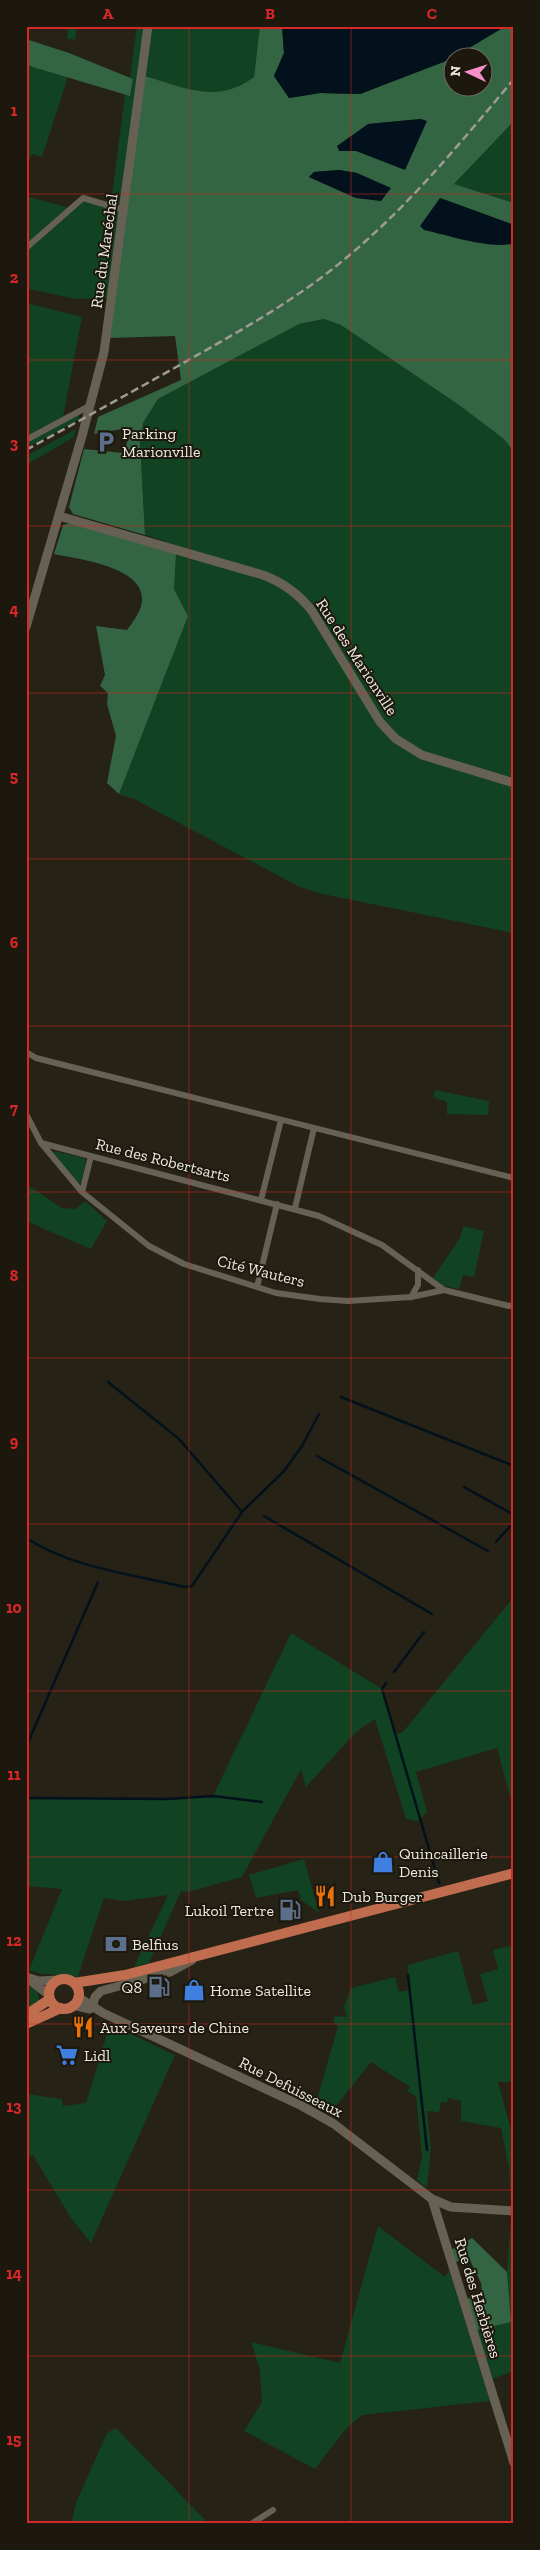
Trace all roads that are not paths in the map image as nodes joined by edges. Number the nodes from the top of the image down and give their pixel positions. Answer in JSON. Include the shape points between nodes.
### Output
{"nodes":[{"id":1,"x":148,"y":26,"type":"edge"},
{"id":2,"x":124,"y":210,"type":"junction"},
{"id":3,"x":26,"y":248,"type":"edge"},
{"id":4,"x":91,"y":405,"type":"junction"},
{"id":5,"x":26,"y":440,"type":"edge"},
{"id":6,"x":59,"y":516,"type":"junction"},
{"id":7,"x":26,"y":627,"type":"edge"},
{"id":8,"x":514,"y":783,"type":"edge"},
{"id":9,"x":28,"y":1056,"type":"edge"},
{"id":10,"x":26,"y":1114,"type":"edge"},
{"id":11,"x":281,"y":1120,"type":"junction"},
{"id":12,"x":314,"y":1128,"type":"junction"},
{"id":13,"x":41,"y":1143,"type":"junction"},
{"id":14,"x":91,"y":1156,"type":"junction"},
{"id":15,"x":514,"y":1178,"type":"edge"},
{"id":16,"x":82,"y":1192,"type":"junction"},
{"id":17,"x":261,"y":1200,"type":"junction"},
{"id":18,"x":278,"y":1204,"type":"junction"},
{"id":19,"x":295,"y":1208,"type":"junction"},
{"id":20,"x":418,"y":1270,"type":"junction"},
{"id":21,"x":257,"y":1287,"type":"junction"},
{"id":22,"x":444,"y":1290,"type":"junction"},
{"id":23,"x":411,"y":1297,"type":"junction"},
{"id":24,"x":514,"y":1305,"type":"edge"},
{"id":25,"x":514,"y":1873,"type":"edge"},
{"id":26,"x":197,"y":1956,"type":"junction"},
{"id":27,"x":26,"y":1978,"type":"edge"},
{"id":28,"x":58,"y":1980,"type":"junction"},
{"id":29,"x":102,"y":1980,"type":"junction"},
{"id":30,"x":74,"y":1983,"type":"junction"},
{"id":31,"x":49,"y":1997,"type":"junction"},
{"id":32,"x":77,"y":1999,"type":"junction"},
{"id":33,"x":61,"y":2008,"type":"junction"},
{"id":34,"x":99,"y":2011,"type":"junction"},
{"id":35,"x":26,"y":2015,"type":"edge"},
{"id":36,"x":26,"y":2024,"type":"edge"},
{"id":37,"x":432,"y":2199,"type":"junction"},
{"id":38,"x":514,"y":2211,"type":"edge"},
{"id":39,"x":514,"y":2463,"type":"edge"},
{"id":40,"x":272,"y":2510,"type":"dead end"},
{"id":41,"x":251,"y":2524,"type":"edge"}],
"edges":[{"from":1,"to":2,"type":"street","name":"Rue du Maréchal"},
{"from":2,"to":3,"type":"street","via":[[84,198]]},
{"from":2,"to":4,"type":"street","name":"Rue du Maréchal","via":[[109,322]]},
{"from":4,"to":5,"type":"street"},
{"from":4,"to":6,"type":"street","name":"Rue du Maréchal"},
{"from":6,"to":7,"type":"street","name":"Rue du Maréchal"},
{"from":6,"to":8,"type":"street","name":"Rue des Marionville","via":[[284,585],[312,611],[380,722],[396,739],[422,755]]},
{"from":9,"to":11,"type":"street"},
{"from":10,"to":13,"type":"street","name":"Cité Wauters"},
{"from":11,"to":12,"type":"street"},
{"from":11,"to":17,"type":"street"},
{"from":12,"to":15,"type":"street"},
{"from":12,"to":19,"type":"street"},
{"from":13,"to":14,"type":"street","name":"Rue des Robertsarts"},
{"from":13,"to":16,"type":"street","name":"Cité Wauters"},
{"from":14,"to":16,"type":"street"},
{"from":14,"to":17,"type":"street","name":"Rue des Robertsarts"},
{"from":16,"to":21,"type":"street","name":"Cité Wauters","via":[[148,1246],[184,1264]]},
{"from":17,"to":18,"type":"street","name":"Rue des Robertsarts"},
{"from":18,"to":19,"type":"street","name":"Rue des Robertsarts"},
{"from":18,"to":21,"type":"street"},
{"from":19,"to":20,"type":"street","name":"Rue des Robertsarts","via":[[382,1245]]},
{"from":20,"to":22,"type":"street","name":"Rue des Robertsarts"},
{"from":20,"to":23,"type":"street","via":[[418,1285]]},
{"from":21,"to":23,"type":"street","name":"Cité Wauters","via":[[276,1293],[348,1301]]},
{"from":22,"to":23,"type":"street","name":"Cité Wauters"},
{"from":22,"to":24,"type":"street","name":"Cité Wauters"},
{"from":25,"to":26,"type":"main road"},
{"from":26,"to":29,"type":"main road"},
{"from":26,"to":34,"type":"street","via":[[170,1972],[101,1991],[93,2004]]},
{"from":27,"to":28,"type":"street"},
{"from":27,"to":31,"type":"street"},
{"from":28,"to":30,"type":"main road"},
{"from":28,"to":31,"type":"main road","via":[[51,1986]]},
{"from":29,"to":30,"type":"main road"},
{"from":29,"to":32,"type":"main road"},
{"from":30,"to":32,"type":"main road"},
{"from":31,"to":33,"type":"main road","via":[[54,2005]]},
{"from":31,"to":35,"type":"main road"},
{"from":32,"to":33,"type":"main road"},
{"from":32,"to":34,"type":"street","name":"Rue Defuisseaux"},
{"from":33,"to":36,"type":"main road"},
{"from":34,"to":37,"type":"street","name":"Rue Defuisseaux","via":[[302,2106],[350,2136]]},
{"from":37,"to":38,"type":"street","name":"Rue Defuisseaux","via":[[451,2207]]},
{"from":37,"to":39,"type":"street","name":"Rue des Herbières"},
{"from":40,"to":41,"type":"street"}]}
